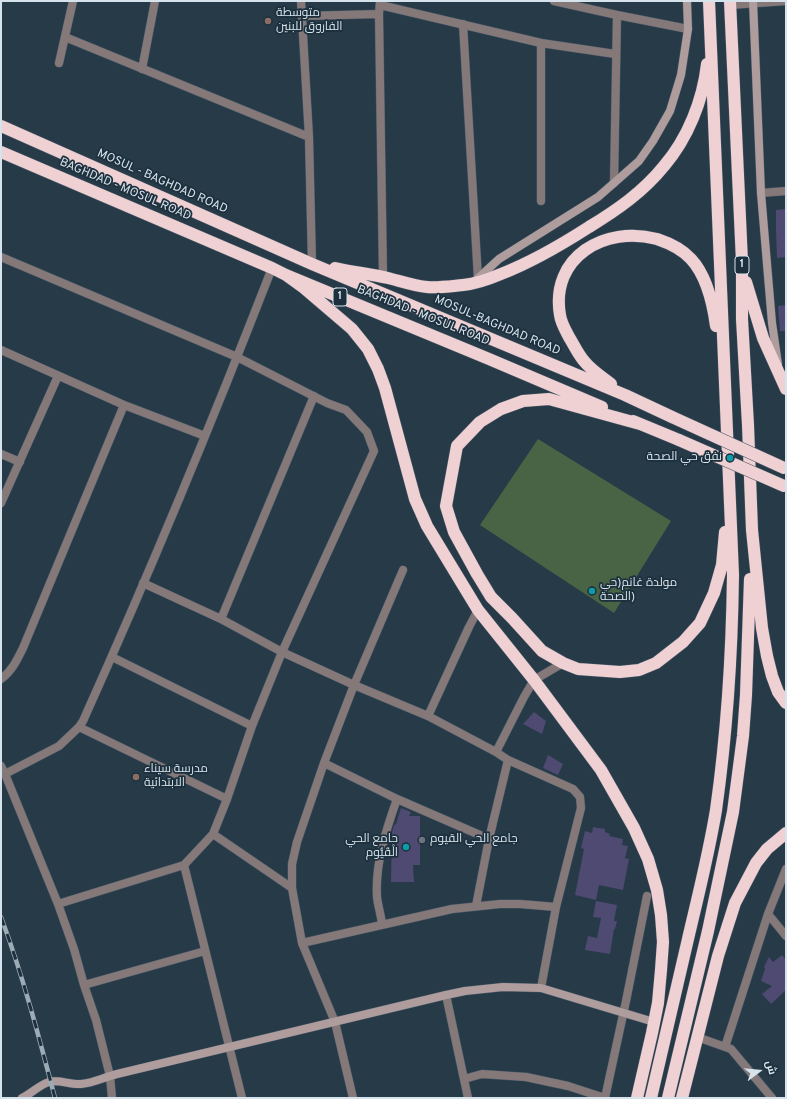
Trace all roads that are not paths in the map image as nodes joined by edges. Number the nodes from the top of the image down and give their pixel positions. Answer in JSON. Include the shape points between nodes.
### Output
{"nodes":[{"id":1,"x":73,"y":1,"type":"edge"},
{"id":2,"x":155,"y":1,"type":"edge"},
{"id":3,"x":301,"y":1,"type":"edge"},
{"id":4,"x":554,"y":1,"type":"edge"},
{"id":5,"x":687,"y":1,"type":"edge"},
{"id":6,"x":709,"y":1,"type":"edge"},
{"id":7,"x":786,"y":1,"type":"edge"},
{"id":8,"x":753,"y":2,"type":"edge"},
{"id":9,"x":380,"y":3,"type":"edge"},
{"id":10,"x":730,"y":3,"type":"edge"},
{"id":11,"x":379,"y":14,"type":"junction"},
{"id":12,"x":617,"y":15,"type":"junction"},
{"id":13,"x":302,"y":16,"type":"junction"},
{"id":14,"x":463,"y":24,"type":"junction"},
{"id":15,"x":710,"y":29,"type":"junction"},
{"id":16,"x":688,"y":30,"type":"junction"},
{"id":17,"x":64,"y":37,"type":"junction"},
{"id":18,"x":541,"y":43,"type":"junction"},
{"id":19,"x":615,"y":54,"type":"junction"},
{"id":20,"x":59,"y":63,"type":"dead end"},
{"id":21,"x":142,"y":69,"type":"junction"},
{"id":22,"x":1,"y":126,"type":"edge"},
{"id":23,"x":309,"y":137,"type":"junction"},
{"id":24,"x":1,"y":152,"type":"edge"},
{"id":25,"x":614,"y":184,"type":"junction"},
{"id":26,"x":786,"y":191,"type":"edge"},
{"id":27,"x":762,"y":193,"type":"junction"},
{"id":28,"x":541,"y":201,"type":"dead end"},
{"id":29,"x":1,"y":257,"type":"edge"},
{"id":30,"x":742,"y":262,"type":"junction"},
{"id":31,"x":312,"y":264,"type":"junction"},
{"id":32,"x":272,"y":268,"type":"junction"},
{"id":33,"x":286,"y":275,"type":"junction"},
{"id":34,"x":383,"y":277,"type":"junction"},
{"id":35,"x":474,"y":282,"type":"junction"},
{"id":36,"x":1,"y":350,"type":"edge"},
{"id":37,"x":238,"y":357,"type":"junction"},
{"id":38,"x":724,"y":373,"type":"junction"},
{"id":39,"x":58,"y":376,"type":"junction"},
{"id":40,"x":784,"y":386,"type":"edge"},
{"id":41,"x":625,"y":395,"type":"junction"},
{"id":42,"x":314,"y":396,"type":"junction"},
{"id":43,"x":124,"y":405,"type":"junction"},
{"id":44,"x":640,"y":424,"type":"junction"},
{"id":45,"x":205,"y":436,"type":"junction"},
{"id":46,"x":1,"y":454,"type":"edge"},
{"id":47,"x":20,"y":462,"type":"junction"},
{"id":48,"x":785,"y":469,"type":"edge"},
{"id":49,"x":785,"y":487,"type":"edge"},
{"id":50,"x":730,"y":489,"type":"junction"},
{"id":51,"x":1,"y":503,"type":"edge"},
{"id":52,"x":752,"y":530,"type":"junction"},
{"id":53,"x":403,"y":570,"type":"dead end"},
{"id":54,"x":143,"y":583,"type":"junction"},
{"id":55,"x":478,"y":610,"type":"junction"},
{"id":56,"x":221,"y":619,"type":"junction"},
{"id":57,"x":282,"y":652,"type":"junction"},
{"id":58,"x":112,"y":657,"type":"junction"},
{"id":59,"x":563,"y":663,"type":"junction"},
{"id":60,"x":1,"y":679,"type":"edge"},
{"id":61,"x":534,"y":680,"type":"junction"},
{"id":62,"x":354,"y":685,"type":"junction"},
{"id":63,"x":786,"y":704,"type":"edge"},
{"id":64,"x":428,"y":716,"type":"junction"},
{"id":65,"x":252,"y":726,"type":"junction"},
{"id":66,"x":79,"y":727,"type":"junction"},
{"id":67,"x":496,"y":752,"type":"junction"},
{"id":68,"x":508,"y":760,"type":"junction"},
{"id":69,"x":324,"y":763,"type":"junction"},
{"id":70,"x":3,"y":770,"type":"edge"},
{"id":71,"x":227,"y":799,"type":"junction"},
{"id":72,"x":397,"y":799,"type":"junction"},
{"id":73,"x":786,"y":833,"type":"edge"},
{"id":74,"x":213,"y":834,"type":"junction"},
{"id":75,"x":489,"y":839,"type":"junction"},
{"id":76,"x":184,"y":865,"type":"junction"},
{"id":77,"x":786,"y":869,"type":"edge"},
{"id":78,"x":292,"y":888,"type":"junction"},
{"id":79,"x":647,"y":896,"type":"dead end"},
{"id":80,"x":58,"y":904,"type":"junction"},
{"id":81,"x":476,"y":906,"type":"junction"},
{"id":82,"x":556,"y":906,"type":"junction"},
{"id":83,"x":768,"y":914,"type":"junction"},
{"id":84,"x":382,"y":924,"type":"junction"},
{"id":85,"x":786,"y":936,"type":"edge"},
{"id":86,"x":302,"y":943,"type":"junction"},
{"id":87,"x":205,"y":951,"type":"junction"},
{"id":88,"x":84,"y":985,"type":"junction"},
{"id":89,"x":541,"y":988,"type":"junction"},
{"id":90,"x":446,"y":995,"type":"junction"},
{"id":91,"x":658,"y":1003,"type":"junction"},
{"id":92,"x":672,"y":1008,"type":"junction"},
{"id":93,"x":624,"y":1012,"type":"junction"},
{"id":94,"x":688,"y":1014,"type":"junction"},
{"id":95,"x":702,"y":1018,"type":"junction"},
{"id":96,"x":336,"y":1022,"type":"junction"},
{"id":97,"x":654,"y":1022,"type":"junction"},
{"id":98,"x":697,"y":1037,"type":"junction"},
{"id":99,"x":229,"y":1047,"type":"junction"},
{"id":100,"x":725,"y":1047,"type":"junction"},
{"id":101,"x":110,"y":1076,"type":"junction"},
{"id":102,"x":464,"y":1079,"type":"junction"},
{"id":103,"x":22,"y":1098,"type":"edge"},
{"id":104,"x":112,"y":1098,"type":"edge"},
{"id":105,"x":242,"y":1098,"type":"edge"},
{"id":106,"x":353,"y":1098,"type":"edge"},
{"id":107,"x":468,"y":1098,"type":"edge"},
{"id":108,"x":605,"y":1098,"type":"edge"},
{"id":109,"x":637,"y":1098,"type":"edge"},
{"id":110,"x":651,"y":1098,"type":"edge"},
{"id":111,"x":668,"y":1098,"type":"edge"},
{"id":112,"x":682,"y":1098,"type":"edge"},
{"id":113,"x":772,"y":1098,"type":"edge"}],
"edges":[{"from":1,"to":17,"type":"street"},
{"from":2,"to":21,"type":"street"},
{"from":3,"to":13,"type":"street"},
{"from":4,"to":12,"type":"street"},
{"from":5,"to":16,"type":"main road"},
{"from":6,"to":15,"type":"highway"},
{"from":7,"to":8,"type":"street"},
{"from":8,"to":10,"type":"street"},
{"from":8,"to":27,"type":"main road"},
{"from":9,"to":11,"type":"street"},
{"from":9,"to":14,"type":"street"},
{"from":10,"to":30,"type":"highway","number":"1"},
{"from":11,"to":13,"type":"street"},
{"from":11,"to":34,"type":"street"},
{"from":12,"to":16,"type":"street"},
{"from":12,"to":19,"type":"street"},
{"from":13,"to":23,"type":"street"},
{"from":14,"to":18,"type":"street"},
{"from":14,"to":35,"type":"street"},
{"from":15,"to":35,"type":"highway","via":[[702,88],[689,126],[678,148],[649,183],[610,214],[531,262]]},
{"from":15,"to":38,"type":"highway"},
{"from":16,"to":25,"type":"main road","via":[[681,75],[670,111],[639,161]]},
{"from":17,"to":20,"type":"street"},
{"from":17,"to":21,"type":"street"},
{"from":18,"to":19,"type":"street"},
{"from":18,"to":28,"type":"street"},
{"from":19,"to":25,"type":"street"},
{"from":21,"to":23,"type":"street"},
{"from":22,"to":31,"type":"highway","name":"MOSUL - BAGHDAD ROAD"},
{"from":23,"to":31,"type":"street"},
{"from":24,"to":32,"type":"highway","name":"BAGHDAD - MOSUL ROAD","number":"1"},
{"from":25,"to":35,"type":"main road","via":[[598,197],[499,260]]},
{"from":26,"to":27,"type":"street"},
{"from":27,"to":40,"type":"main road","via":[[772,323]]},
{"from":29,"to":37,"type":"street"},
{"from":30,"to":40,"type":"highway","via":[[763,338]]},
{"from":30,"to":52,"type":"highway","number":"1","via":[[742,319]]},
{"from":31,"to":34,"type":"highway"},
{"from":31,"to":41,"type":"highway","name":"MOSUL-BAGHDAD ROAD"},
{"from":32,"to":33,"type":"highway","name":"BAGHDAD - MOSUL ROAD","number":"1"},
{"from":32,"to":37,"type":"street"},
{"from":33,"to":44,"type":"highway","name":"BAGHDAD - MOSUL ROAD","number":"1","via":[[489,358]]},
{"from":33,"to":55,"type":"highway","via":[[352,329],[368,349],[385,388],[413,492],[426,526]]},
{"from":34,"to":35,"type":"highway","via":[[426,287]]},
{"from":36,"to":39,"type":"street"},
{"from":37,"to":42,"type":"street"},
{"from":37,"to":45,"type":"street"},
{"from":38,"to":41,"type":"highway","via":[[710,296],[691,259],[678,248],[663,241],[647,237],[611,238],[582,251],[572,263],[564,275],[558,303],[566,332],[584,362]]},
{"from":38,"to":50,"type":"highway"},
{"from":39,"to":43,"type":"street"},
{"from":39,"to":47,"type":"street"},
{"from":41,"to":48,"type":"highway","name":"MOSUL-BAGHDAD ROAD","bridge":true},
{"from":42,"to":56,"type":"street"},
{"from":42,"to":57,"type":"street","via":[[346,410],[367,432],[374,451]]},
{"from":43,"to":45,"type":"street"},
{"from":43,"to":60,"type":"street","via":[[23,648],[14,665]]},
{"from":44,"to":49,"type":"highway","name":"BAGHDAD - MOSUL ROAD","number":"1","bridge":true},
{"from":44,"to":59,"type":"highway","via":[[548,399],[523,401],[501,409],[480,422],[457,446],[446,506],[454,532],[491,597],[542,652]]},
{"from":45,"to":54,"type":"street"},
{"from":46,"to":47,"type":"street"},
{"from":47,"to":51,"type":"street"},
{"from":50,"to":59,"type":"highway","via":[[722,565],[714,593],[700,623],[683,642],[656,663],[639,670],[620,672],[578,669]]},
{"from":50,"to":92,"type":"highway","via":[[733,575],[725,734],[715,811],[701,886]]},
{"from":52,"to":63,"type":"highway","via":[[767,656],[778,692]]},
{"from":52,"to":94,"type":"highway","via":[[747,674],[738,776],[717,890]]},
{"from":53,"to":62,"type":"street"},
{"from":54,"to":56,"type":"street"},
{"from":54,"to":58,"type":"street"},
{"from":55,"to":61,"type":"highway"},
{"from":55,"to":64,"type":"street"},
{"from":56,"to":57,"type":"street"},
{"from":57,"to":62,"type":"street"},
{"from":57,"to":65,"type":"street"},
{"from":58,"to":65,"type":"street"},
{"from":58,"to":66,"type":"street"},
{"from":59,"to":61,"type":"street"},
{"from":61,"to":67,"type":"street"},
{"from":61,"to":91,"type":"highway","via":[[601,770],[634,828],[648,859],[661,916]]},
{"from":62,"to":64,"type":"street"},
{"from":62,"to":69,"type":"street"},
{"from":64,"to":67,"type":"street"},
{"from":65,"to":71,"type":"street"},
{"from":66,"to":70,"type":"street","via":[[58,746]]},
{"from":66,"to":71,"type":"street"},
{"from":67,"to":68,"type":"street"},
{"from":68,"to":75,"type":"street"},
{"from":68,"to":82,"type":"street","via":[[573,788],[580,796],[581,808]]},
{"from":69,"to":72,"type":"street"},
{"from":69,"to":78,"type":"street","via":[[297,842],[292,864]]},
{"from":70,"to":80,"type":"street"},
{"from":71,"to":74,"type":"street"},
{"from":72,"to":75,"type":"street"},
{"from":72,"to":84,"type":"street","via":[[390,817],[378,870]]},
{"from":73,"to":95,"type":"highway","via":[[767,849],[756,863],[735,903]]},
{"from":74,"to":76,"type":"street"},
{"from":74,"to":78,"type":"street"},
{"from":75,"to":81,"type":"street"},
{"from":76,"to":80,"type":"street"},
{"from":76,"to":87,"type":"street"},
{"from":77,"to":83,"type":"street"},
{"from":78,"to":86,"type":"street"},
{"from":79,"to":93,"type":"street"},
{"from":80,"to":88,"type":"street"},
{"from":81,"to":82,"type":"street"},
{"from":81,"to":84,"type":"street"},
{"from":82,"to":89,"type":"street"},
{"from":83,"to":85,"type":"street"},
{"from":83,"to":100,"type":"street"},
{"from":84,"to":86,"type":"street"},
{"from":86,"to":96,"type":"street"},
{"from":87,"to":88,"type":"street"},
{"from":87,"to":99,"type":"street"},
{"from":88,"to":101,"type":"street"},
{"from":89,"to":90,"type":"main road","via":[[497,988]]},
{"from":89,"to":93,"type":"main road"},
{"from":90,"to":96,"type":"main road"},
{"from":90,"to":102,"type":"street"},
{"from":91,"to":92,"type":"highway"},
{"from":91,"to":97,"type":"highway"},
{"from":92,"to":110,"type":"highway"},
{"from":93,"to":97,"type":"main road"},
{"from":93,"to":108,"type":"street"},
{"from":94,"to":95,"type":"highway"},
{"from":94,"to":111,"type":"highway"},
{"from":95,"to":98,"type":"highway"},
{"from":96,"to":99,"type":"main road"},
{"from":96,"to":106,"type":"street"},
{"from":97,"to":109,"type":"highway"},
{"from":98,"to":100,"type":"street"},
{"from":98,"to":112,"type":"highway"},
{"from":99,"to":101,"type":"main road"},
{"from":99,"to":105,"type":"street"},
{"from":100,"to":113,"type":"street","via":[[731,1049]]},
{"from":101,"to":103,"type":"main road","via":[[81,1084],[51,1082]]},
{"from":101,"to":104,"type":"street"},
{"from":102,"to":107,"type":"street"},
{"from":102,"to":108,"type":"street","via":[[482,1074],[526,1077],[568,1086]]}]}
